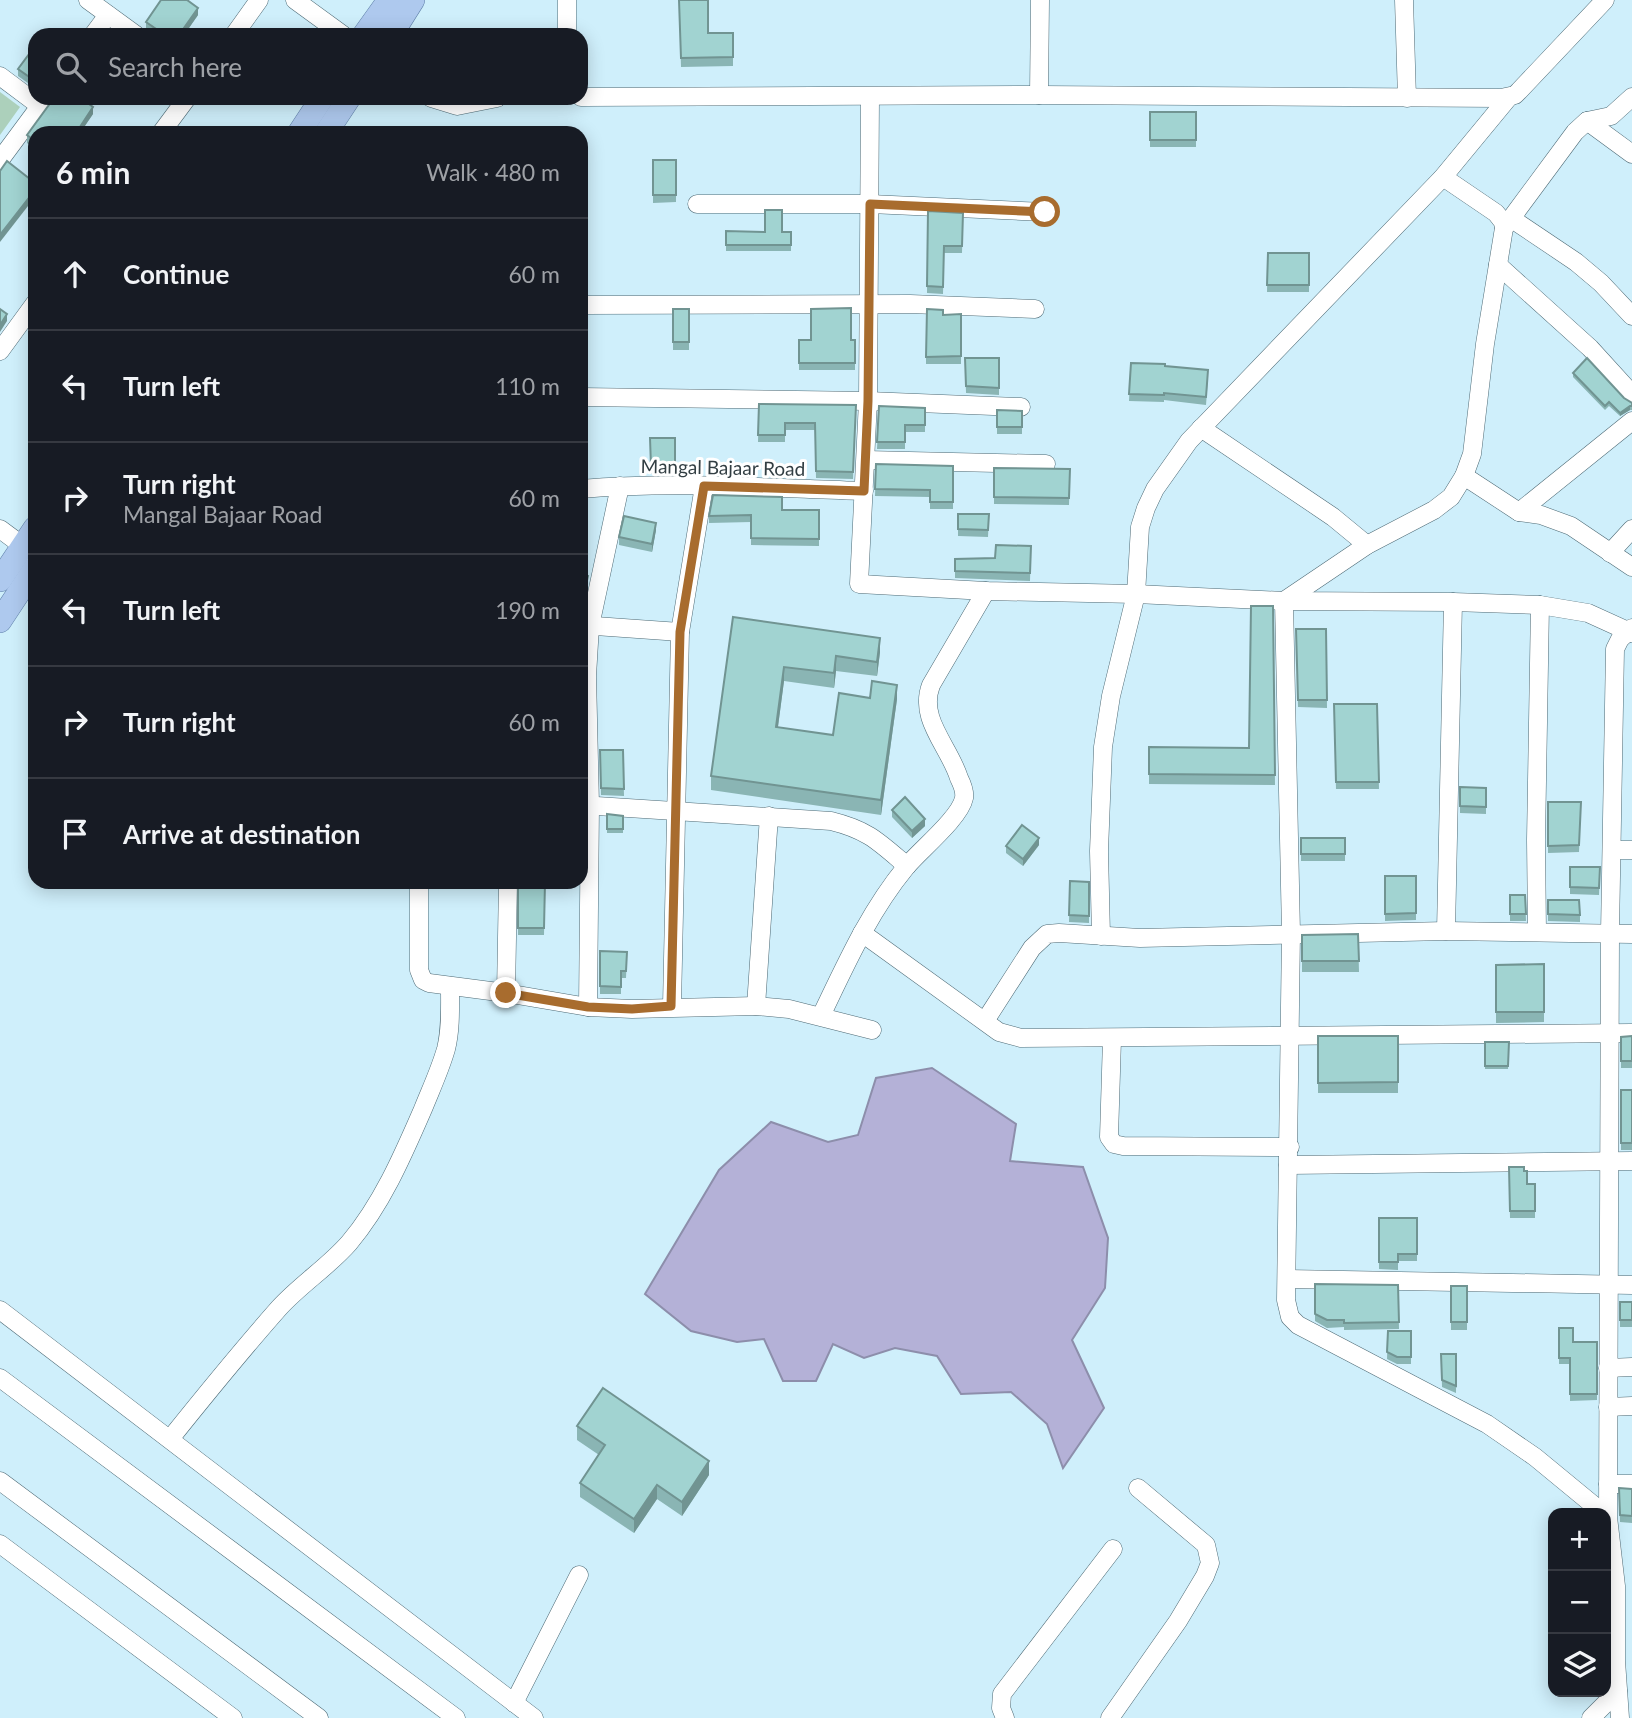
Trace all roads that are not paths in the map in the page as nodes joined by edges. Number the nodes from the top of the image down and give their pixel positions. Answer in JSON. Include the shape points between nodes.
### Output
{"nodes":[{"id":1,"x":88,"y":0,"type":"edge"},
{"id":2,"x":259,"y":0,"type":"edge"},
{"id":3,"x":296,"y":0,"type":"edge"},
{"id":4,"x":389,"y":0,"type":"edge"},
{"id":5,"x":413,"y":0,"type":"edge"},
{"id":6,"x":567,"y":0,"type":"edge"},
{"id":7,"x":1040,"y":0,"type":"edge"},
{"id":8,"x":1404,"y":0,"type":"edge"},
{"id":9,"x":1605,"y":0,"type":"edge"},
{"id":10,"x":108,"y":15,"type":"junction"},
{"id":11,"x":98,"y":28,"type":"edge"},
{"id":12,"x":126,"y":28,"type":"edge"},
{"id":13,"x":238,"y":28,"type":"edge"},
{"id":14,"x":334,"y":28,"type":"edge"},
{"id":15,"x":369,"y":28,"type":"edge"},
{"id":16,"x":395,"y":28,"type":"edge"},
{"id":17,"x":567,"y":28,"type":"edge"},
{"id":18,"x":0,"y":76,"type":"edge"},
{"id":19,"x":28,"y":93,"type":"edge"},
{"id":20,"x":1039,"y":95,"type":"junction"},
{"id":21,"x":588,"y":97,"type":"edge"},
{"id":22,"x":870,"y":97,"type":"junction"},
{"id":23,"x":1509,"y":97,"type":"junction"},
{"id":24,"x":1632,"y":97,"type":"edge"},
{"id":25,"x":1407,"y":98,"type":"junction"},
{"id":26,"x":41,"y":105,"type":"edge"},
{"id":27,"x":182,"y":105,"type":"edge"},
{"id":28,"x":317,"y":105,"type":"edge"},
{"id":29,"x":344,"y":105,"type":"edge"},
{"id":30,"x":1587,"y":121,"type":"junction"},
{"id":31,"x":166,"y":126,"type":"edge"},
{"id":32,"x":304,"y":126,"type":"edge"},
{"id":33,"x":331,"y":126,"type":"edge"},
{"id":34,"x":1632,"y":154,"type":"edge"},
{"id":35,"x":0,"y":160,"type":"edge"},
{"id":36,"x":1443,"y":177,"type":"junction"},
{"id":37,"x":696,"y":204,"type":"dead end"},
{"id":38,"x":870,"y":204,"type":"junction"},
{"id":39,"x":1045,"y":212,"type":"dead end"},
{"id":40,"x":1508,"y":224,"type":"junction"},
{"id":41,"x":1498,"y":265,"type":"junction"},
{"id":42,"x":588,"y":305,"type":"edge"},
{"id":43,"x":869,"y":305,"type":"junction"},
{"id":44,"x":1035,"y":309,"type":"dead end"},
{"id":45,"x":28,"y":313,"type":"edge"},
{"id":46,"x":1632,"y":316,"type":"edge"},
{"id":47,"x":0,"y":351,"type":"edge"},
{"id":48,"x":1632,"y":394,"type":"edge"},
{"id":49,"x":588,"y":397,"type":"edge"},
{"id":50,"x":868,"y":401,"type":"junction"},
{"id":51,"x":1021,"y":407,"type":"dead end"},
{"id":52,"x":1632,"y":421,"type":"edge"},
{"id":53,"x":1201,"y":428,"type":"junction"},
{"id":54,"x":866,"y":460,"type":"junction"},
{"id":55,"x":1046,"y":464,"type":"dead end"},
{"id":56,"x":1464,"y":476,"type":"junction"},
{"id":57,"x":620,"y":486,"type":"junction"},
{"id":58,"x":704,"y":486,"type":"junction"},
{"id":59,"x":588,"y":488,"type":"edge"},
{"id":60,"x":864,"y":491,"type":"junction"},
{"id":61,"x":1519,"y":512,"type":"junction"},
{"id":62,"x":0,"y":529,"type":"edge"},
{"id":63,"x":1632,"y":529,"type":"edge"},
{"id":64,"x":28,"y":542,"type":"edge"},
{"id":65,"x":1367,"y":545,"type":"junction"},
{"id":66,"x":28,"y":548,"type":"edge"},
{"id":67,"x":1610,"y":553,"type":"junction"},
{"id":68,"x":1632,"y":567,"type":"edge"},
{"id":69,"x":14,"y":570,"type":"edge"},
{"id":70,"x":986,"y":591,"type":"junction"},
{"id":71,"x":1136,"y":594,"type":"junction"},
{"id":72,"x":1284,"y":601,"type":"junction"},
{"id":73,"x":1453,"y":602,"type":"junction"},
{"id":74,"x":1540,"y":605,"type":"junction"},
{"id":75,"x":588,"y":614,"type":"edge"},
{"id":76,"x":0,"y":621,"type":"edge"},
{"id":77,"x":588,"y":626,"type":"edge"},
{"id":78,"x":1631,"y":631,"type":"edge"},
{"id":79,"x":680,"y":632,"type":"junction"},
{"id":80,"x":588,"y":805,"type":"edge"},
{"id":81,"x":675,"y":810,"type":"junction"},
{"id":82,"x":769,"y":817,"type":"junction"},
{"id":83,"x":1612,"y":850,"type":"junction"},
{"id":84,"x":1632,"y":850,"type":"edge"},
{"id":85,"x":906,"y":866,"type":"junction"},
{"id":86,"x":419,"y":889,"type":"edge"},
{"id":87,"x":508,"y":889,"type":"edge"},
{"id":88,"x":587,"y":889,"type":"edge"},
{"id":89,"x":1446,"y":931,"type":"junction"},
{"id":90,"x":1537,"y":932,"type":"junction"},
{"id":91,"x":862,"y":933,"type":"junction"},
{"id":92,"x":1291,"y":933,"type":"junction"},
{"id":93,"x":1610,"y":933,"type":"junction"},
{"id":94,"x":1632,"y":934,"type":"edge"},
{"id":95,"x":1101,"y":936,"type":"junction"},
{"id":96,"x":450,"y":986,"type":"junction"},
{"id":97,"x":506,"y":993,"type":"junction"},
{"id":98,"x":671,"y":1006,"type":"junction"},
{"id":99,"x":756,"y":1006,"type":"junction"},
{"id":100,"x":588,"y":1007,"type":"junction"},
{"id":101,"x":821,"y":1016,"type":"junction"},
{"id":102,"x":985,"y":1021,"type":"junction"},
{"id":103,"x":872,"y":1030,"type":"dead end"},
{"id":104,"x":1611,"y":1033,"type":"junction"},
{"id":105,"x":1632,"y":1033,"type":"edge"},
{"id":106,"x":1289,"y":1036,"type":"junction"},
{"id":107,"x":1112,"y":1039,"type":"junction"},
{"id":108,"x":1289,"y":1156,"type":"junction"},
{"id":109,"x":1609,"y":1161,"type":"junction"},
{"id":110,"x":1632,"y":1161,"type":"edge"},
{"id":111,"x":1286,"y":1279,"type":"junction"},
{"id":112,"x":1608,"y":1285,"type":"junction"},
{"id":113,"x":1632,"y":1285,"type":"edge"},
{"id":114,"x":0,"y":1310,"type":"edge"},
{"id":115,"x":1632,"y":1367,"type":"edge"},
{"id":116,"x":1608,"y":1368,"type":"junction"},
{"id":117,"x":0,"y":1378,"type":"edge"},
{"id":118,"x":1632,"y":1406,"type":"edge"},
{"id":119,"x":1608,"y":1407,"type":"junction"},
{"id":120,"x":170,"y":1439,"type":"junction"},
{"id":121,"x":0,"y":1481,"type":"edge"},
{"id":122,"x":1608,"y":1484,"type":"junction"},
{"id":123,"x":1632,"y":1484,"type":"edge"},
{"id":124,"x":1138,"y":1488,"type":"dead end"},
{"id":125,"x":1597,"y":1508,"type":"edge"},
{"id":126,"x":1606,"y":1508,"type":"edge"},
{"id":127,"x":0,"y":1544,"type":"edge"},
{"id":128,"x":1113,"y":1549,"type":"dead end"},
{"id":129,"x":1611,"y":1550,"type":"edge"},
{"id":130,"x":579,"y":1575,"type":"dead end"},
{"id":131,"x":1618,"y":1691,"type":"junction"},
{"id":132,"x":514,"y":1703,"type":"junction"},
{"id":133,"x":233,"y":1718,"type":"edge"},
{"id":134,"x":319,"y":1718,"type":"edge"},
{"id":135,"x":456,"y":1718,"type":"edge"},
{"id":136,"x":534,"y":1718,"type":"edge"},
{"id":137,"x":1005,"y":1718,"type":"edge"},
{"id":138,"x":1110,"y":1718,"type":"edge"},
{"id":139,"x":1591,"y":1718,"type":"edge"},
{"id":140,"x":1620,"y":1718,"type":"edge"}],
"edges":[{"from":1,"to":10,"type":"street"},
{"from":2,"to":13,"type":"street"},
{"from":3,"to":14,"type":"street"},
{"from":4,"to":15,"type":"main road"},
{"from":5,"to":16,"type":"main road"},
{"from":6,"to":17,"type":"street"},
{"from":7,"to":20,"type":"street"},
{"from":8,"to":25,"type":"street"},
{"from":9,"to":23,"type":"street"},
{"from":10,"to":11,"type":"street"},
{"from":10,"to":12,"type":"street"},
{"from":18,"to":19,"type":"street"},
{"from":20,"to":22,"type":"street"},
{"from":20,"to":25,"type":"street"},
{"from":21,"to":22,"type":"street"},
{"from":22,"to":38,"type":"street"},
{"from":23,"to":25,"type":"street"},
{"from":23,"to":36,"type":"street"},
{"from":24,"to":30,"type":"street","via":[[1611,116]]},
{"from":26,"to":35,"type":"street"},
{"from":27,"to":31,"type":"street"},
{"from":28,"to":32,"type":"main road"},
{"from":29,"to":33,"type":"main road"},
{"from":30,"to":34,"type":"street"},
{"from":30,"to":40,"type":"street","via":[[1551,162]]},
{"from":36,"to":40,"type":"street"},
{"from":36,"to":53,"type":"street"},
{"from":37,"to":38,"type":"street"},
{"from":38,"to":39,"type":"street"},
{"from":38,"to":43,"type":"street"},
{"from":40,"to":41,"type":"street"},
{"from":40,"to":46,"type":"street","via":[[1576,262]]},
{"from":41,"to":48,"type":"street","via":[[1590,348]]},
{"from":41,"to":56,"type":"street","via":[[1472,454]]},
{"from":42,"to":43,"type":"street"},
{"from":43,"to":44,"type":"street"},
{"from":43,"to":50,"type":"street"},
{"from":45,"to":47,"type":"street"},
{"from":49,"to":50,"type":"street"},
{"from":50,"to":51,"type":"street"},
{"from":50,"to":54,"type":"street"},
{"from":52,"to":61,"type":"street"},
{"from":53,"to":65,"type":"street"},
{"from":53,"to":71,"type":"street","via":[[1146,508],[1140,527]]},
{"from":54,"to":55,"type":"street"},
{"from":54,"to":60,"type":"street"},
{"from":56,"to":61,"type":"street"},
{"from":56,"to":65,"type":"street","via":[[1451,497],[1434,510]]},
{"from":57,"to":58,"type":"street","name":"Mangal Bajaar Road"},
{"from":57,"to":59,"type":"street","name":"Mangal Bajaar Road"},
{"from":57,"to":75,"type":"street"},
{"from":58,"to":60,"type":"street","name":"Mangal Bajaar Road"},
{"from":58,"to":79,"type":"street"},
{"from":60,"to":70,"type":"street","via":[[859,584]]},
{"from":61,"to":67,"type":"street","via":[[1559,520]]},
{"from":62,"to":64,"type":"street"},
{"from":63,"to":67,"type":"street"},
{"from":65,"to":72,"type":"street"},
{"from":66,"to":69,"type":"main road"},
{"from":67,"to":68,"type":"street"},
{"from":69,"to":76,"type":"main road"},
{"from":70,"to":71,"type":"street"},
{"from":70,"to":85,"type":"street","via":[[927,696],[930,720],[957,771],[964,799]]},
{"from":71,"to":72,"type":"street"},
{"from":71,"to":95,"type":"street","via":[[1103,747]]},
{"from":72,"to":73,"type":"street"},
{"from":72,"to":92,"type":"street"},
{"from":73,"to":74,"type":"street"},
{"from":73,"to":89,"type":"street"},
{"from":74,"to":78,"type":"street","via":[[1588,613]]},
{"from":74,"to":90,"type":"street"},
{"from":77,"to":79,"type":"street"},
{"from":78,"to":83,"type":"street","via":[[1615,649]]},
{"from":79,"to":81,"type":"street"},
{"from":80,"to":81,"type":"street"},
{"from":81,"to":82,"type":"street"},
{"from":81,"to":98,"type":"street"},
{"from":82,"to":85,"type":"street","via":[[850,825],[874,836]]},
{"from":82,"to":99,"type":"street"},
{"from":83,"to":84,"type":"street"},
{"from":83,"to":93,"type":"street"},
{"from":85,"to":91,"type":"street"},
{"from":86,"to":96,"type":"street","via":[[419,971],[429,983]]},
{"from":87,"to":97,"type":"street"},
{"from":88,"to":100,"type":"street"},
{"from":89,"to":90,"type":"street"},
{"from":89,"to":92,"type":"street"},
{"from":90,"to":93,"type":"street"},
{"from":91,"to":101,"type":"street"},
{"from":91,"to":102,"type":"street"},
{"from":92,"to":95,"type":"street"},
{"from":92,"to":106,"type":"street"},
{"from":93,"to":94,"type":"street"},
{"from":93,"to":104,"type":"street"},
{"from":95,"to":102,"type":"street","via":[[1059,933],[1041,938]]},
{"from":96,"to":97,"type":"street"},
{"from":96,"to":120,"type":"street","via":[[446,1048],[437,1074],[405,1150],[363,1224],[331,1262],[282,1305]]},
{"from":97,"to":100,"type":"street"},
{"from":98,"to":99,"type":"street"},
{"from":98,"to":100,"type":"street"},
{"from":99,"to":101,"type":"street"},
{"from":101,"to":103,"type":"street"},
{"from":102,"to":107,"type":"street","via":[[999,1032],[1021,1038]]},
{"from":104,"to":105,"type":"street"},
{"from":104,"to":106,"type":"street"},
{"from":104,"to":109,"type":"street"},
{"from":106,"to":107,"type":"street"},
{"from":106,"to":108,"type":"street"},
{"from":107,"to":108,"type":"street","via":[[1109,1137],[1114,1144]]},
{"from":108,"to":109,"type":"street"},
{"from":108,"to":111,"type":"street"},
{"from":109,"to":110,"type":"street"},
{"from":109,"to":112,"type":"street"},
{"from":111,"to":112,"type":"street"},
{"from":111,"to":125,"type":"street","via":[[1290,1318],[1298,1325],[1487,1424]]},
{"from":112,"to":113,"type":"street"},
{"from":112,"to":116,"type":"street"},
{"from":114,"to":120,"type":"street"},
{"from":115,"to":116,"type":"street"},
{"from":116,"to":119,"type":"street"},
{"from":117,"to":135,"type":"street"},
{"from":118,"to":119,"type":"street"},
{"from":119,"to":122,"type":"street"},
{"from":120,"to":132,"type":"street"},
{"from":121,"to":134,"type":"street"},
{"from":122,"to":123,"type":"street"},
{"from":122,"to":126,"type":"street"},
{"from":124,"to":138,"type":"street","via":[[1206,1545],[1210,1563],[1178,1621]]},
{"from":127,"to":133,"type":"street"},
{"from":128,"to":137,"type":"street","via":[[1002,1694]]},
{"from":129,"to":131,"type":"street"},
{"from":130,"to":132,"type":"street"},
{"from":131,"to":139,"type":"street"},
{"from":131,"to":140,"type":"street"},
{"from":132,"to":136,"type":"street"}]}
